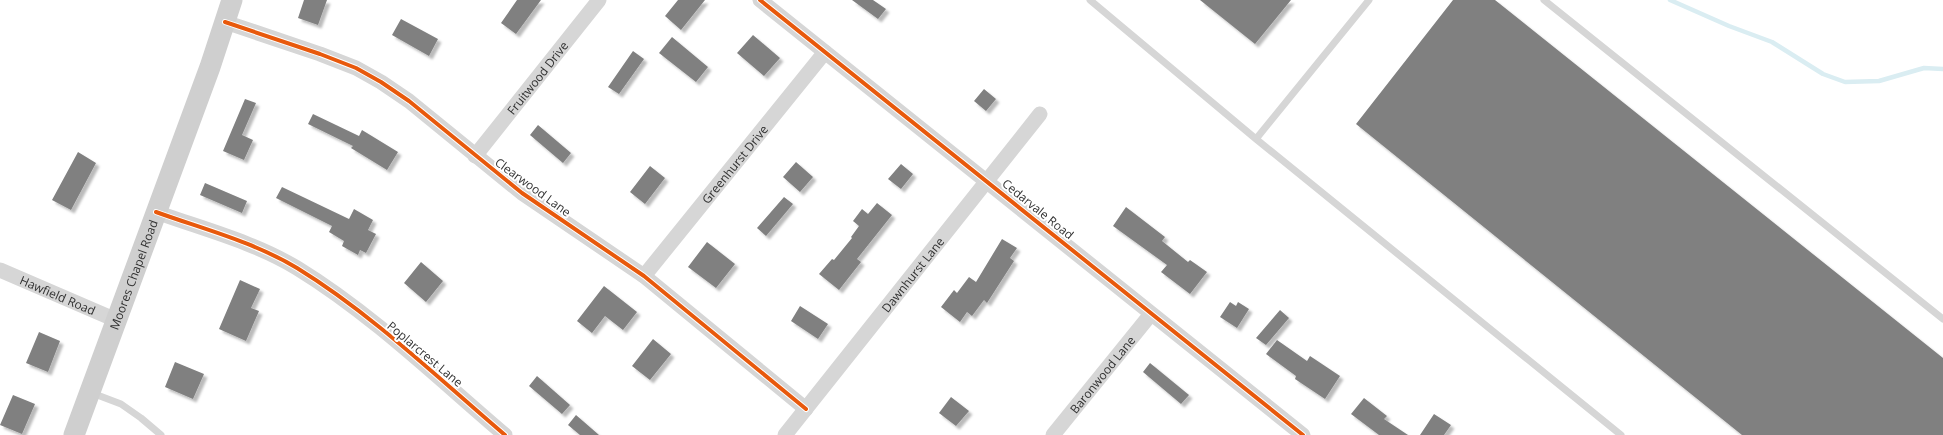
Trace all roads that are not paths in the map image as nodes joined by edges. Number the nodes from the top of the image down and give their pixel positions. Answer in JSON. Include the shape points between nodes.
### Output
{"nodes":[{"id":1,"x":232,"y":0,"type":"edge"},
{"id":2,"x":599,"y":0,"type":"edge"},
{"id":3,"x":760,"y":0,"type":"edge"},
{"id":4,"x":1090,"y":0,"type":"edge"},
{"id":5,"x":1369,"y":0,"type":"edge"},
{"id":6,"x":1544,"y":0,"type":"edge"},
{"id":7,"x":225,"y":22,"type":"junction"},
{"id":8,"x":825,"y":52,"type":"junction"},
{"id":9,"x":1040,"y":114,"type":"dead end"},
{"id":10,"x":1256,"y":139,"type":"junction"},
{"id":11,"x":475,"y":156,"type":"junction"},
{"id":12,"x":987,"y":181,"type":"junction"},
{"id":13,"x":156,"y":212,"type":"junction"},
{"id":14,"x":0,"y":270,"type":"edge"},
{"id":15,"x":644,"y":276,"type":"junction"},
{"id":16,"x":1151,"y":314,"type":"junction"},
{"id":17,"x":1943,"y":319,"type":"edge"},
{"id":18,"x":116,"y":320,"type":"junction"},
{"id":19,"x":90,"y":392,"type":"junction"},
{"id":20,"x":806,"y":409,"type":"junction"},
{"id":21,"x":74,"y":435,"type":"edge"},
{"id":22,"x":161,"y":435,"type":"edge"},
{"id":23,"x":505,"y":435,"type":"edge"},
{"id":24,"x":785,"y":435,"type":"edge"},
{"id":25,"x":1053,"y":435,"type":"edge"},
{"id":26,"x":1303,"y":435,"type":"edge"},
{"id":27,"x":1621,"y":435,"type":"edge"}],
"edges":[{"from":1,"to":7,"type":"main road","name":"Moores Chapel Road"},
{"from":2,"to":11,"type":"street","name":"Fruitwood Drive"},
{"from":3,"to":8,"type":"street","name":"Cedarvale Road"},
{"from":4,"to":10,"type":"lane"},
{"from":5,"to":10,"type":"lane"},
{"from":6,"to":17,"type":"lane"},
{"from":7,"to":11,"type":"street","name":"Clearwood Lane","via":[[356,68],[409,101]]},
{"from":7,"to":13,"type":"main road","name":"Moores Chapel Road"},
{"from":8,"to":12,"type":"street","name":"Cedarvale Road"},
{"from":8,"to":15,"type":"street","name":"Greenhurst Drive"},
{"from":9,"to":12,"type":"street","name":"Dawnhurst Lane"},
{"from":10,"to":27,"type":"lane"},
{"from":11,"to":15,"type":"street","name":"Clearwood Lane","via":[[522,193]]},
{"from":12,"to":16,"type":"street","name":"Cedarvale Road"},
{"from":12,"to":20,"type":"street","name":"Dawnhurst Lane"},
{"from":13,"to":18,"type":"main road","name":"Moores Chapel Road"},
{"from":13,"to":23,"type":"street","name":"Poplarcrest Lane","via":[[240,241],[296,268],[377,326]]},
{"from":14,"to":18,"type":"street","name":"Hawfield Road"},
{"from":15,"to":20,"type":"street","name":"Clearwood Lane"},
{"from":16,"to":25,"type":"street","name":"Baronwood Lane"},
{"from":16,"to":26,"type":"street","name":"Cedarvale Road"},
{"from":18,"to":19,"type":"main road","name":"Moores Chapel Road"},
{"from":19,"to":21,"type":"main road","name":"Moores Chapel Road"},
{"from":19,"to":22,"type":"lane","via":[[121,404]]},
{"from":20,"to":24,"type":"street","name":"Dawnhurst Lane"}]}
